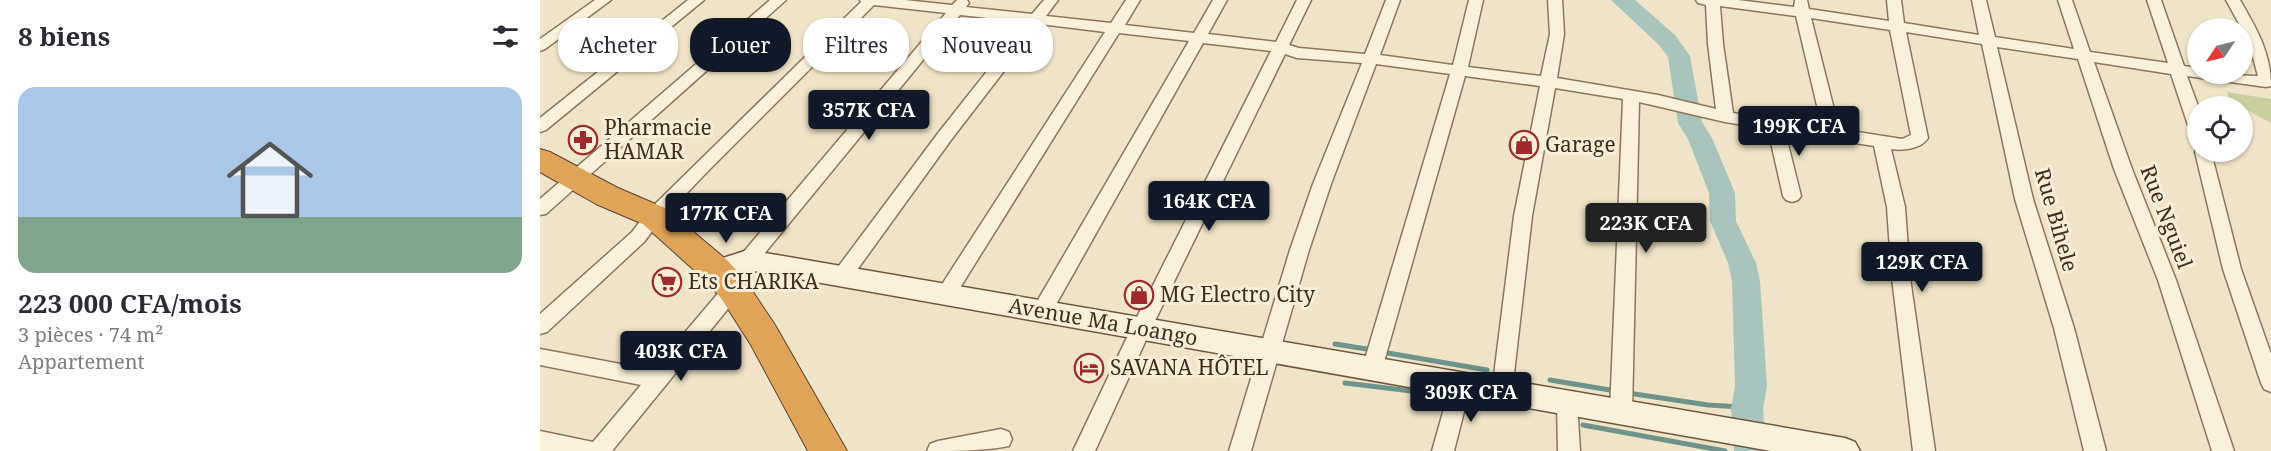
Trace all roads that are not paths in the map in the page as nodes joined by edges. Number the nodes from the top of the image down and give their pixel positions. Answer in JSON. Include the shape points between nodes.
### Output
{"nodes":[{"id":1,"x":604,"y":0,"type":"edge"},
{"id":2,"x":698,"y":0,"type":"edge"},
{"id":3,"x":779,"y":0,"type":"edge"},
{"id":4,"x":870,"y":0,"type":"edge"},
{"id":5,"x":1051,"y":0,"type":"edge"},
{"id":6,"x":1133,"y":0,"type":"edge"},
{"id":7,"x":1220,"y":0,"type":"edge"},
{"id":8,"x":1304,"y":0,"type":"edge"},
{"id":9,"x":1393,"y":0,"type":"edge"},
{"id":10,"x":1476,"y":0,"type":"edge"},
{"id":11,"x":1556,"y":0,"type":"edge"},
{"id":12,"x":1709,"y":0,"type":"edge"},
{"id":13,"x":1894,"y":0,"type":"edge"},
{"id":14,"x":1979,"y":0,"type":"edge"},
{"id":15,"x":2064,"y":0,"type":"edge"},
{"id":16,"x":2154,"y":0,"type":"edge"},
{"id":17,"x":2233,"y":0,"type":"edge"},
{"id":18,"x":960,"y":5,"type":"edge"},
{"id":19,"x":1802,"y":6,"type":"edge"},
{"id":20,"x":1031,"y":18,"type":"edge"},
{"id":21,"x":1037,"y":18,"type":"edge"},
{"id":22,"x":1053,"y":21,"type":"edge"},
{"id":23,"x":1897,"y":27,"type":"junction"},
{"id":24,"x":1114,"y":28,"type":"junction"},
{"id":25,"x":1199,"y":38,"type":"junction"},
{"id":26,"x":1990,"y":42,"type":"junction"},
{"id":27,"x":2264,"y":43,"type":"edge"},
{"id":28,"x":540,"y":46,"type":"edge"},
{"id":29,"x":1281,"y":47,"type":"junction"},
{"id":30,"x":2082,"y":55,"type":"junction"},
{"id":31,"x":1372,"y":59,"type":"junction"},
{"id":32,"x":1459,"y":70,"type":"junction"},
{"id":33,"x":2179,"y":71,"type":"junction"},
{"id":34,"x":995,"y":72,"type":"edge"},
{"id":35,"x":2187,"y":72,"type":"edge"},
{"id":36,"x":2253,"y":80,"type":"edge"},
{"id":37,"x":1548,"y":82,"type":"junction"},
{"id":38,"x":1631,"y":95,"type":"junction"},
{"id":39,"x":2187,"y":96,"type":"edge"},
{"id":40,"x":1725,"y":117,"type":"junction"},
{"id":41,"x":540,"y":126,"type":"edge"},
{"id":42,"x":1776,"y":126,"type":"junction"},
{"id":43,"x":1832,"y":134,"type":"junction"},
{"id":44,"x":1881,"y":142,"type":"junction"},
{"id":45,"x":540,"y":159,"type":"edge"},
{"id":46,"x":2206,"y":162,"type":"edge"},
{"id":47,"x":575,"y":179,"type":"junction"},
{"id":48,"x":1792,"y":196,"type":"dead end"},
{"id":49,"x":540,"y":209,"type":"edge"},
{"id":50,"x":654,"y":216,"type":"junction"},
{"id":51,"x":748,"y":260,"type":"junction"},
{"id":52,"x":842,"y":276,"type":"junction"},
{"id":53,"x":725,"y":279,"type":"junction"},
{"id":54,"x":946,"y":294,"type":"junction"},
{"id":55,"x":1042,"y":311,"type":"junction"},
{"id":56,"x":540,"y":326,"type":"edge"},
{"id":57,"x":1141,"y":328,"type":"junction"},
{"id":58,"x":1267,"y":350,"type":"junction"},
{"id":59,"x":540,"y":357,"type":"edge"},
{"id":60,"x":1372,"y":369,"type":"junction"},
{"id":61,"x":658,"y":380,"type":"junction"},
{"id":62,"x":2271,"y":383,"type":"edge"},
{"id":63,"x":1461,"y":384,"type":"junction"},
{"id":64,"x":1502,"y":391,"type":"junction"},
{"id":65,"x":1567,"y":403,"type":"junction"},
{"id":66,"x":1621,"y":412,"type":"junction"},
{"id":67,"x":1001,"y":439,"type":"dead end"},
{"id":68,"x":540,"y":441,"type":"edge"},
{"id":69,"x":591,"y":451,"type":"edge"},
{"id":70,"x":599,"y":451,"type":"edge"},
{"id":71,"x":828,"y":451,"type":"edge"},
{"id":72,"x":938,"y":451,"type":"edge"},
{"id":73,"x":1084,"y":451,"type":"edge"},
{"id":74,"x":1240,"y":451,"type":"edge"},
{"id":75,"x":1443,"y":451,"type":"edge"},
{"id":76,"x":1569,"y":451,"type":"edge"},
{"id":77,"x":1845,"y":451,"type":"edge"},
{"id":78,"x":1924,"y":451,"type":"edge"},
{"id":79,"x":2095,"y":451,"type":"edge"},
{"id":80,"x":2223,"y":451,"type":"edge"}],
"edges":[{"from":1,"to":28,"type":"street"},
{"from":2,"to":41,"type":"street"},
{"from":3,"to":47,"type":"street"},
{"from":4,"to":18,"type":"street"},
{"from":4,"to":50,"type":"street"},
{"from":5,"to":21,"type":"street"},
{"from":6,"to":24,"type":"street"},
{"from":7,"to":25,"type":"street"},
{"from":8,"to":29,"type":"street"},
{"from":9,"to":31,"type":"street"},
{"from":10,"to":32,"type":"street"},
{"from":11,"to":37,"type":"street","via":[[1557,34]]},
{"from":12,"to":19,"type":"street"},
{"from":12,"to":40,"type":"street"},
{"from":13,"to":23,"type":"street"},
{"from":14,"to":26,"type":"street","name":"Rue Bihele"},
{"from":15,"to":30,"type":"street","name":"Rue Nguiel"},
{"from":16,"to":33,"type":"street"},
{"from":17,"to":27,"type":"street"},
{"from":18,"to":20,"type":"street"},
{"from":18,"to":51,"type":"street"},
{"from":19,"to":23,"type":"street"},
{"from":19,"to":43,"type":"street"},
{"from":22,"to":24,"type":"street"},
{"from":23,"to":26,"type":"street"},
{"from":23,"to":44,"type":"street","via":[[1920,138],[1903,145]]},
{"from":24,"to":25,"type":"street"},
{"from":24,"to":54,"type":"street"},
{"from":25,"to":29,"type":"street"},
{"from":25,"to":55,"type":"street"},
{"from":26,"to":30,"type":"street"},
{"from":26,"to":79,"type":"street","name":"Rue Bihele","via":[[2024,199],[2064,328]]},
{"from":27,"to":36,"type":"street","via":[[2266,82]]},
{"from":29,"to":31,"type":"street","via":[[1298,53]]},
{"from":29,"to":57,"type":"street"},
{"from":30,"to":33,"type":"street"},
{"from":30,"to":80,"type":"street","name":"Rue Nguiel","via":[[2167,280]]},
{"from":31,"to":32,"type":"street"},
{"from":31,"to":58,"type":"street","via":[[1323,183]]},
{"from":32,"to":37,"type":"street"},
{"from":32,"to":60,"type":"street"},
{"from":33,"to":35,"type":"street"},
{"from":33,"to":39,"type":"street"},
{"from":34,"to":52,"type":"street"},
{"from":37,"to":38,"type":"street"},
{"from":37,"to":64,"type":"street","via":[[1523,216]]},
{"from":38,"to":40,"type":"street"},
{"from":38,"to":66,"type":"street"},
{"from":40,"to":42,"type":"street"},
{"from":42,"to":43,"type":"street"},
{"from":42,"to":48,"type":"street"},
{"from":43,"to":44,"type":"street"},
{"from":44,"to":78,"type":"street","via":[[1896,207],[1901,278]]},
{"from":45,"to":47,"type":"highway"},
{"from":46,"to":62,"type":"street","via":[[2232,268]]},
{"from":47,"to":49,"type":"street"},
{"from":47,"to":50,"type":"highway"},
{"from":50,"to":53,"type":"highway"},
{"from":50,"to":56,"type":"street","via":[[638,237]]},
{"from":51,"to":52,"type":"main road","name":"Avenue Ma Loango"},
{"from":51,"to":53,"type":"main road","name":"Avenue Ma Loango"},
{"from":52,"to":54,"type":"main road","name":"Avenue Ma Loango"},
{"from":53,"to":61,"type":"street"},
{"from":53,"to":71,"type":"highway","via":[[763,335]]},
{"from":54,"to":55,"type":"main road","name":"Avenue Ma Loango"},
{"from":55,"to":57,"type":"main road","name":"Avenue Ma Loango"},
{"from":57,"to":58,"type":"main road","name":"Avenue Ma Loango"},
{"from":57,"to":73,"type":"street"},
{"from":58,"to":60,"type":"main road","name":"Avenue Ma Loango"},
{"from":58,"to":74,"type":"street"},
{"from":59,"to":61,"type":"street"},
{"from":60,"to":63,"type":"main road","name":"Avenue Ma Loango"},
{"from":61,"to":70,"type":"street"},
{"from":63,"to":64,"type":"main road","name":"Avenue Ma Loango"},
{"from":63,"to":75,"type":"street"},
{"from":64,"to":65,"type":"main road","name":"Avenue Ma Loango"},
{"from":65,"to":66,"type":"main road","name":"Avenue Ma Loango"},
{"from":65,"to":76,"type":"street"},
{"from":66,"to":77,"type":"main road","name":"Avenue Ma Loango"},
{"from":67,"to":72,"type":"street"},
{"from":68,"to":69,"type":"street"}]}
